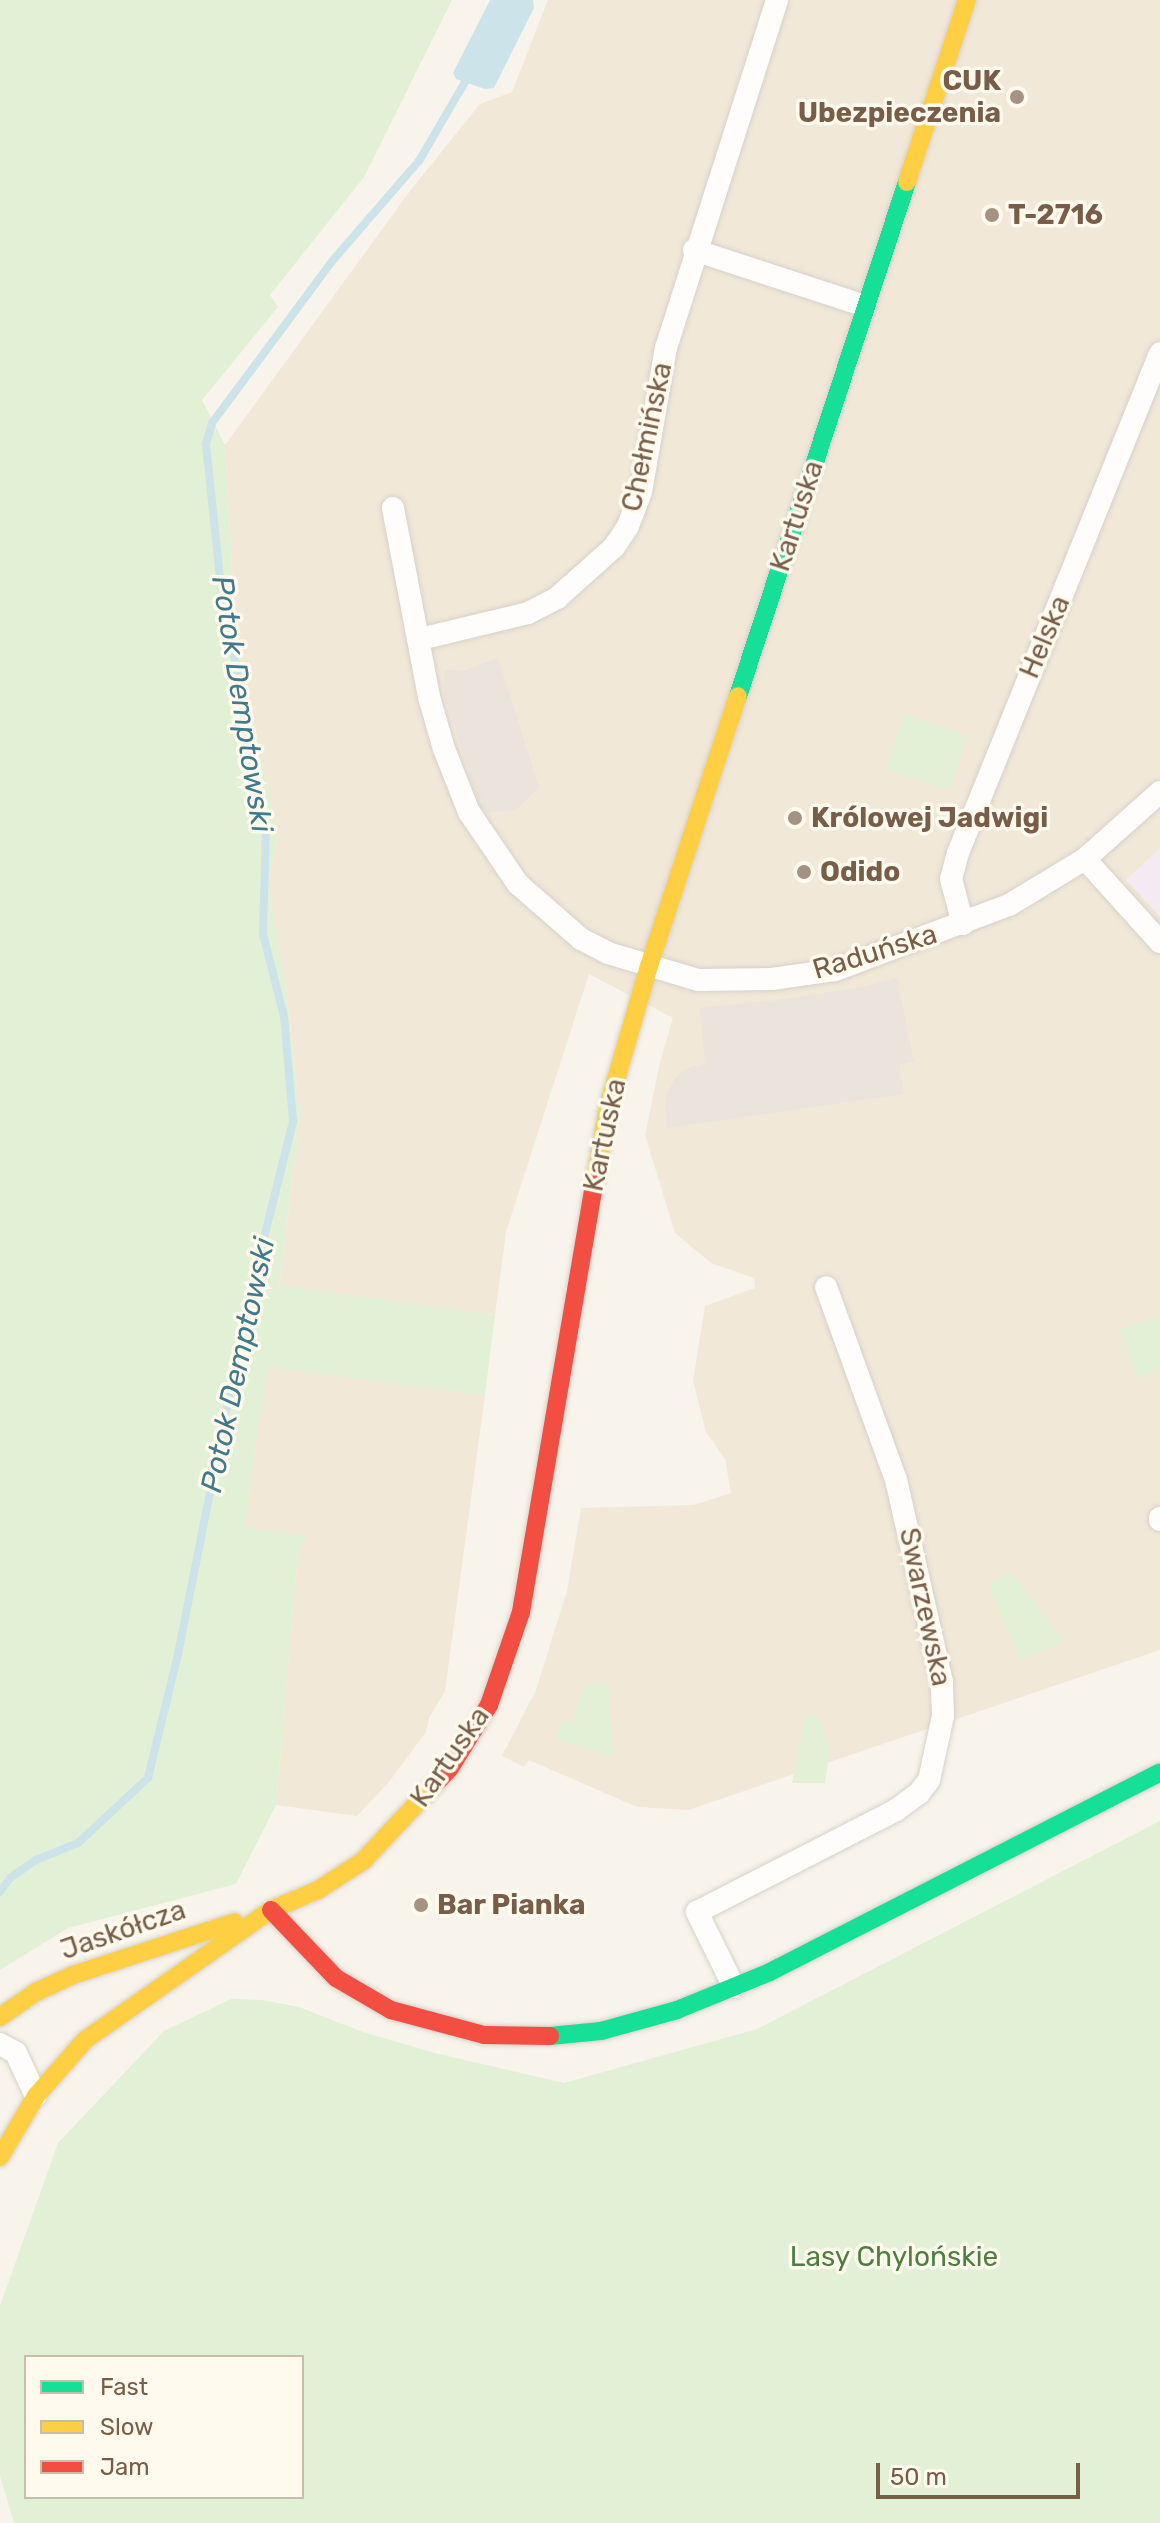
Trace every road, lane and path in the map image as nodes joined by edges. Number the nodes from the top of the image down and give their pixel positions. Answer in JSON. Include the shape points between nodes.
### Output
{"nodes":[{"id":1,"x":777,"y":0,"type":"edge"},
{"id":2,"x":967,"y":0,"type":"edge"},
{"id":3,"x":694,"y":250,"type":"junction"},
{"id":4,"x":865,"y":306,"type":"junction"},
{"id":5,"x":1160,"y":353,"type":"edge"},
{"id":6,"x":393,"y":508,"type":"dead end"},
{"id":7,"x":420,"y":639,"type":"junction"},
{"id":8,"x":1160,"y":792,"type":"edge"},
{"id":9,"x":1085,"y":859,"type":"junction"},
{"id":10,"x":963,"y":924,"type":"junction"},
{"id":11,"x":1160,"y":942,"type":"edge"},
{"id":12,"x":649,"y":966,"type":"junction"},
{"id":13,"x":826,"y":1287,"type":"dead end"},
{"id":14,"x":1160,"y":1772,"type":"edge"},
{"id":15,"x":271,"y":1910,"type":"junction"},
{"id":16,"x":734,"y":1987,"type":"junction"},
{"id":17,"x":0,"y":2017,"type":"edge"},
{"id":18,"x":0,"y":2044,"type":"edge"},
{"id":19,"x":36,"y":2096,"type":"junction"},
{"id":20,"x":0,"y":2157,"type":"edge"}],
"edges":[{"from":1,"to":3,"type":"street","name":"Chełmińska"},
{"from":2,"to":4,"type":"street","name":"Kartuska"},
{"from":3,"to":4,"type":"street"},
{"from":3,"to":7,"type":"street","name":"Chełmińska","via":[[666,348],[641,492],[614,547],[557,598],[528,613]]},
{"from":4,"to":12,"type":"street","name":"Kartuska"},
{"from":5,"to":10,"type":"street","name":"Helska","via":[[958,853],[951,879]]},
{"from":6,"to":7,"type":"street"},
{"from":7,"to":12,"type":"street","via":[[444,749],[486,841],[518,884],[581,939]]},
{"from":8,"to":9,"type":"street","name":"Raduńska"},
{"from":9,"to":10,"type":"street","name":"Raduńska","via":[[1009,905]]},
{"from":9,"to":11,"type":"street"},
{"from":10,"to":12,"type":"street","name":"Raduńska","via":[[835,970],[772,979],[698,980]]},
{"from":12,"to":15,"type":"street","name":"Kartuska","via":[[608,1107],[521,1612],[498,1684],[450,1768],[384,1841],[339,1878]]},
{"from":13,"to":16,"type":"street","name":"Swarzewska","via":[[896,1480],[942,1682],[943,1716],[929,1780],[919,1793],[697,1912]]},
{"from":14,"to":16,"type":"street"},
{"from":15,"to":16,"type":"street","via":[[336,1978],[391,2010],[465,2032],[537,2037],[601,2031]]},
{"from":15,"to":17,"type":"street","name":"Jaskółcza","via":[[96,1966],[36,1992]]},
{"from":15,"to":19,"type":"street","name":"Kartuska","via":[[118,2013],[85,2040]]},
{"from":18,"to":19,"type":"street","via":[[16,2053]]},
{"from":19,"to":20,"type":"street","name":"Kartuska"}]}
